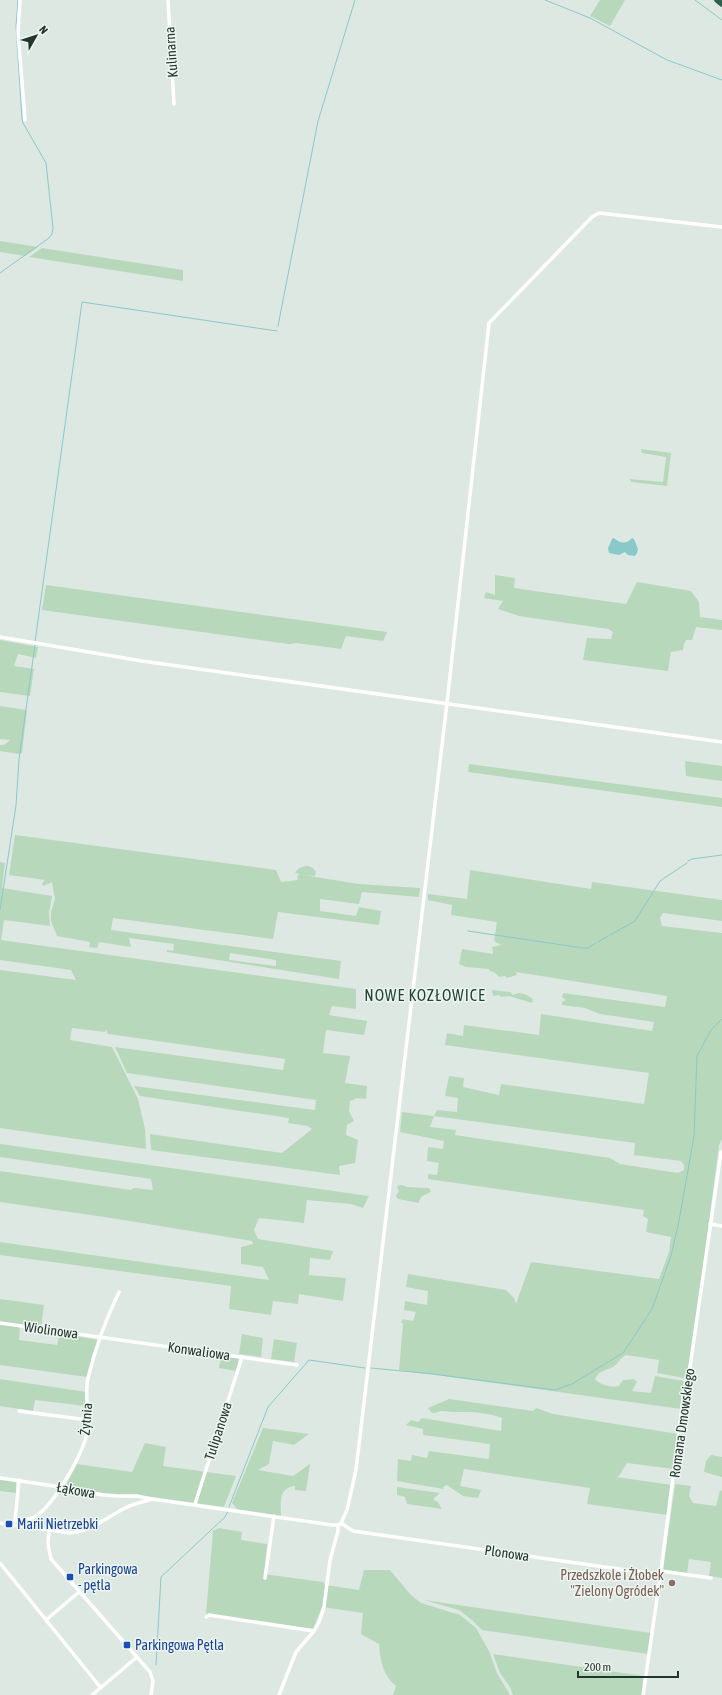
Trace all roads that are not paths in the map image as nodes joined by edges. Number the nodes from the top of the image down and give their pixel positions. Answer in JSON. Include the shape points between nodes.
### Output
{"nodes":[{"id":1,"x":20,"y":0,"type":"edge"},
{"id":2,"x":168,"y":0,"type":"edge"},
{"id":3,"x":716,"y":0,"type":"edge"},
{"id":4,"x":722,"y":4,"type":"edge"},
{"id":5,"x":174,"y":104,"type":"dead end"},
{"id":6,"x":25,"y":120,"type":"dead end"},
{"id":7,"x":722,"y":227,"type":"edge"},
{"id":8,"x":0,"y":637,"type":"edge"},
{"id":9,"x":447,"y":703,"type":"junction"},
{"id":10,"x":722,"y":742,"type":"edge"},
{"id":11,"x":721,"y":1152,"type":"dead end"},
{"id":12,"x":710,"y":1224,"type":"junction"},
{"id":13,"x":722,"y":1226,"type":"edge"},
{"id":14,"x":119,"y":1292,"type":"dead end"},
{"id":15,"x":0,"y":1323,"type":"edge"},
{"id":16,"x":101,"y":1337,"type":"junction"},
{"id":17,"x":242,"y":1357,"type":"junction"},
{"id":18,"x":297,"y":1365,"type":"dead end"},
{"id":19,"x":19,"y":1411,"type":"dead end"},
{"id":20,"x":88,"y":1420,"type":"junction"},
{"id":21,"x":0,"y":1478,"type":"edge"},
{"id":22,"x":19,"y":1480,"type":"junction"},
{"id":23,"x":61,"y":1487,"type":"junction"},
{"id":24,"x":152,"y":1499,"type":"junction"},
{"id":25,"x":195,"y":1504,"type":"junction"},
{"id":26,"x":274,"y":1516,"type":"junction"},
{"id":27,"x":16,"y":1520,"type":"junction"},
{"id":28,"x":0,"y":1523,"type":"edge"},
{"id":29,"x":339,"y":1524,"type":"junction"},
{"id":30,"x":15,"y":1525,"type":"junction"},
{"id":31,"x":49,"y":1530,"type":"junction"},
{"id":32,"x":0,"y":1563,"type":"edge"},
{"id":33,"x":661,"y":1573,"type":"junction"},
{"id":34,"x":265,"y":1578,"type":"dead end"},
{"id":35,"x":711,"y":1578,"type":"dead end"},
{"id":36,"x":79,"y":1592,"type":"junction"},
{"id":37,"x":206,"y":1617,"type":"dead end"},
{"id":38,"x":46,"y":1620,"type":"junction"},
{"id":39,"x":314,"y":1630,"type":"junction"},
{"id":40,"x":137,"y":1657,"type":"junction"},
{"id":41,"x":101,"y":1688,"type":"junction"},
{"id":42,"x":92,"y":1695,"type":"edge"},
{"id":43,"x":151,"y":1695,"type":"edge"},
{"id":44,"x":279,"y":1695,"type":"edge"},
{"id":45,"x":643,"y":1695,"type":"edge"}],
"edges":[{"from":1,"to":6,"type":"street","via":[[18,32]]},
{"from":2,"to":5,"type":"street","name":"Kulinarna"},
{"from":3,"to":4,"type":"highway"},
{"from":7,"to":9,"type":"street","via":[[599,213],[592,217],[490,323]]},
{"from":8,"to":9,"type":"street","via":[[142,661]]},
{"from":9,"to":10,"type":"street"},
{"from":9,"to":29,"type":"street","via":[[356,1470],[347,1510]]},
{"from":11,"to":12,"type":"street","name":"Romana Dmowskiego"},
{"from":12,"to":13,"type":"street"},
{"from":12,"to":33,"type":"street","name":"Romana Dmowskiego","via":[[684,1392]]},
{"from":14,"to":16,"type":"street","name":"Żytnia"},
{"from":15,"to":16,"type":"street","name":"Wiolinowa"},
{"from":16,"to":17,"type":"street","name":"Konwaliowa"},
{"from":16,"to":20,"type":"street","name":"Żytnia","via":[[88,1378]]},
{"from":17,"to":18,"type":"street","name":"Konwaliowa"},
{"from":17,"to":25,"type":"street","name":"Tulipanowa"},
{"from":19,"to":20,"type":"street"},
{"from":20,"to":23,"type":"street","name":"Żytnia","via":[[82,1448]]},
{"from":21,"to":22,"type":"street","name":"Łąkowa"},
{"from":22,"to":23,"type":"street","name":"Łąkowa"},
{"from":22,"to":27,"type":"street"},
{"from":23,"to":24,"type":"street","name":"Łąkowa","via":[[103,1495]]},
{"from":23,"to":27,"type":"street","name":"Żytnia","via":[[38,1515]]},
{"from":24,"to":25,"type":"street"},
{"from":24,"to":31,"type":"street","via":[[126,1507],[80,1532]]},
{"from":25,"to":26,"type":"street"},
{"from":26,"to":29,"type":"street"},
{"from":26,"to":34,"type":"street"},
{"from":27,"to":30,"type":"street"},
{"from":28,"to":30,"type":"street"},
{"from":29,"to":33,"type":"street","name":"Plonowa","via":[[352,1531]]},
{"from":29,"to":39,"type":"street","via":[[330,1560],[324,1608]]},
{"from":30,"to":31,"type":"street"},
{"from":31,"to":36,"type":"street","via":[[48,1544],[52,1559]]},
{"from":32,"to":38,"type":"street"},
{"from":33,"to":35,"type":"street","name":"Plonowa"},
{"from":33,"to":45,"type":"street","name":"Romana Dmowskiego"},
{"from":36,"to":38,"type":"street"},
{"from":36,"to":40,"type":"street"},
{"from":37,"to":39,"type":"street","via":[[208,1615]]},
{"from":38,"to":41,"type":"street"},
{"from":39,"to":44,"type":"street","via":[[296,1652]]},
{"from":40,"to":41,"type":"street"},
{"from":40,"to":43,"type":"street","via":[[150,1672],[153,1681]]},
{"from":41,"to":42,"type":"street"}]}
